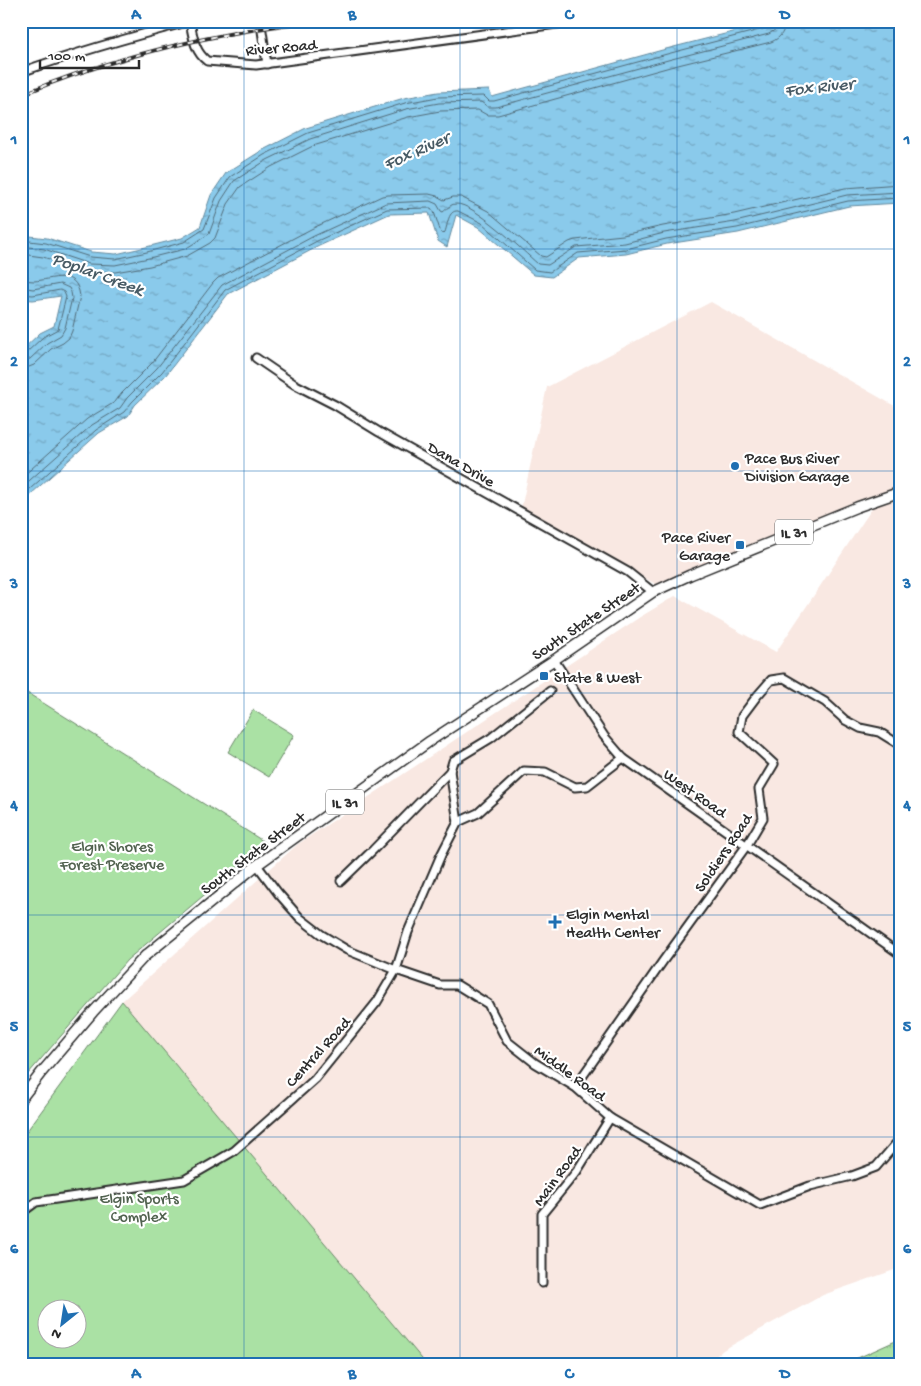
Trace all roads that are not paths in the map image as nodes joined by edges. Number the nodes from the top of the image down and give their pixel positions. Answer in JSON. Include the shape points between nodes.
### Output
{"nodes":[{"id":1,"x":191,"y":21,"type":"edge"},
{"id":2,"x":579,"y":21,"type":"edge"},
{"id":3,"x":261,"y":26,"type":"edge"},
{"id":4,"x":268,"y":64,"type":"junction"},
{"id":5,"x":21,"y":72,"type":"edge"},
{"id":6,"x":256,"y":358,"type":"dead end"},
{"id":7,"x":900,"y":492,"type":"edge"},
{"id":8,"x":653,"y":592,"type":"junction"},
{"id":9,"x":554,"y":660,"type":"junction"},
{"id":10,"x":550,"y":691,"type":"dead end"},
{"id":11,"x":900,"y":744,"type":"edge"},
{"id":12,"x":623,"y":758,"type":"junction"},
{"id":13,"x":450,"y":771,"type":"junction"},
{"id":14,"x":458,"y":822,"type":"junction"},
{"id":15,"x":747,"y":845,"type":"junction"},
{"id":16,"x":257,"y":865,"type":"junction"},
{"id":17,"x":341,"y":880,"type":"dead end"},
{"id":18,"x":900,"y":954,"type":"edge"},
{"id":19,"x":396,"y":970,"type":"junction"},
{"id":20,"x":575,"y":1087,"type":"junction"},
{"id":21,"x":21,"y":1099,"type":"edge"},
{"id":22,"x":610,"y":1118,"type":"junction"},
{"id":23,"x":900,"y":1139,"type":"edge"},
{"id":24,"x":21,"y":1213,"type":"edge"},
{"id":25,"x":542,"y":1283,"type":"dead end"}],
"edges":[{"from":1,"to":4,"type":"street","name":"River Road","via":[[198,52],[207,60]]},
{"from":1,"to":5,"type":"street","via":[[112,42]]},
{"from":2,"to":4,"type":"street","name":"River Road"},
{"from":3,"to":4,"type":"street"},
{"from":6,"to":8,"type":"street","name":"Dana Drive","via":[[294,384],[628,572]]},
{"from":7,"to":8,"type":"main road","name":"South State Street","number":"IL 31"},
{"from":8,"to":9,"type":"main road","name":"South State Street","number":"IL 31"},
{"from":9,"to":12,"type":"street","name":"West Road","via":[[604,736]]},
{"from":9,"to":16,"type":"main road","name":"South State Street","number":"IL 31","via":[[430,741]]},
{"from":10,"to":13,"type":"street","via":[[492,738],[453,761]]},
{"from":11,"to":15,"type":"street","name":"Soldiers Road","via":[[879,732],[860,728],[845,720],[825,702],[784,678],[771,680],[742,716],[739,732],[774,764],[759,789],[763,818]]},
{"from":12,"to":14,"type":"street","via":[[588,786],[574,787],[545,772],[524,771],[478,813]]},
{"from":12,"to":15,"type":"street","name":"West Road"},
{"from":13,"to":14,"type":"street"},
{"from":13,"to":17,"type":"street"},
{"from":14,"to":19,"type":"street","name":"Central Road","via":[[408,932]]},
{"from":15,"to":18,"type":"street","name":"West Road"},
{"from":15,"to":20,"type":"street","name":"Soldiers Road"},
{"from":16,"to":19,"type":"street","name":"Middle Road","via":[[300,918],[322,935],[347,950]]},
{"from":16,"to":21,"type":"main road","name":"South State Street","number":"IL 31","via":[[145,956],[40,1073]]},
{"from":19,"to":20,"type":"street","name":"Middle Road","via":[[440,985],[457,985],[488,1004],[507,1041],[535,1063]]},
{"from":19,"to":24,"type":"street","name":"Central Road","via":[[377,1002],[315,1079],[234,1151],[184,1180],[36,1202]]},
{"from":20,"to":22,"type":"street","name":"Middle Road"},
{"from":22,"to":23,"type":"street","name":"Middle Road","via":[[760,1204],[876,1167]]},
{"from":22,"to":25,"type":"street","name":"Main Road","via":[[578,1171],[542,1214]]}]}
